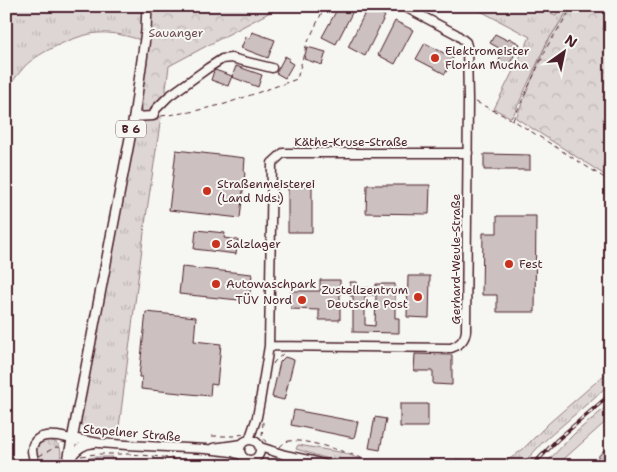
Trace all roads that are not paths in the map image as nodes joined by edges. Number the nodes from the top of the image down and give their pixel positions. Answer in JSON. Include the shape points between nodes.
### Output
{"nodes":[{"id":1,"x":147,"y":6,"type":"edge"},
{"id":2,"x":402,"y":6,"type":"edge"},
{"id":3,"x":272,"y":68,"type":"dead end"},
{"id":4,"x":134,"y":117,"type":"junction"},
{"id":5,"x":468,"y":154,"type":"junction"},
{"id":6,"x":269,"y":346,"type":"junction"},
{"id":7,"x":99,"y":443,"type":"junction"},
{"id":8,"x":252,"y":443,"type":"junction"},
{"id":9,"x":88,"y":444,"type":"junction"},
{"id":10,"x":73,"y":447,"type":"junction"},
{"id":11,"x":206,"y":449,"type":"junction"},
{"id":12,"x":282,"y":454,"type":"junction"},
{"id":13,"x":259,"y":456,"type":"junction"},
{"id":14,"x":35,"y":462,"type":"edge"},
{"id":15,"x":248,"y":462,"type":"edge"},
{"id":16,"x":67,"y":466,"type":"edge"},
{"id":17,"x":304,"y":466,"type":"edge"},
{"id":18,"x":329,"y":466,"type":"edge"}],
"edges":[{"from":1,"to":4,"type":"main road","number":"B 6"},
{"from":2,"to":5,"type":"street","name":"Gerhard-Weule-Straße","via":[[466,42]]},
{"from":3,"to":4,"type":"street","via":[[222,59],[168,96],[153,116]]},
{"from":4,"to":10,"type":"main road","number":"B 6"},
{"from":5,"to":6,"type":"street","name":"Käthe-Kruse-Straße","via":[[283,153],[272,163]]},
{"from":5,"to":6,"type":"street","name":"Gerhard-Weule-Straße","via":[[466,331],[461,343],[451,348]]},
{"from":6,"to":8,"type":"street","via":[[260,419]]},
{"from":7,"to":9,"type":"street"},
{"from":7,"to":10,"type":"street","name":"Stapelner Straße","via":[[77,439]]},
{"from":7,"to":11,"type":"street","name":"Stapelner Straße"},
{"from":8,"to":11,"type":"street","name":"Stapelner Straße"},
{"from":8,"to":12,"type":"street","name":"Stapelner Straße"},
{"from":8,"to":13,"type":"street"},
{"from":8,"to":15,"type":"street","via":[[240,449]]},
{"from":9,"to":10,"type":"street"},
{"from":9,"to":10,"type":"street","name":"Stapelner Straße","via":[[79,443]]},
{"from":10,"to":14,"type":"street","via":[[54,436],[40,437],[32,446]]},
{"from":10,"to":16,"type":"main road","number":"B 6"},
{"from":11,"to":15,"type":"street","name":"Stapelner Straße","via":[[232,452]]},
{"from":12,"to":13,"type":"street","name":"Stapelner Straße"},
{"from":12,"to":17,"type":"street"},
{"from":12,"to":18,"type":"street","name":"Stapelner Straße"},
{"from":13,"to":15,"type":"street"}]}
